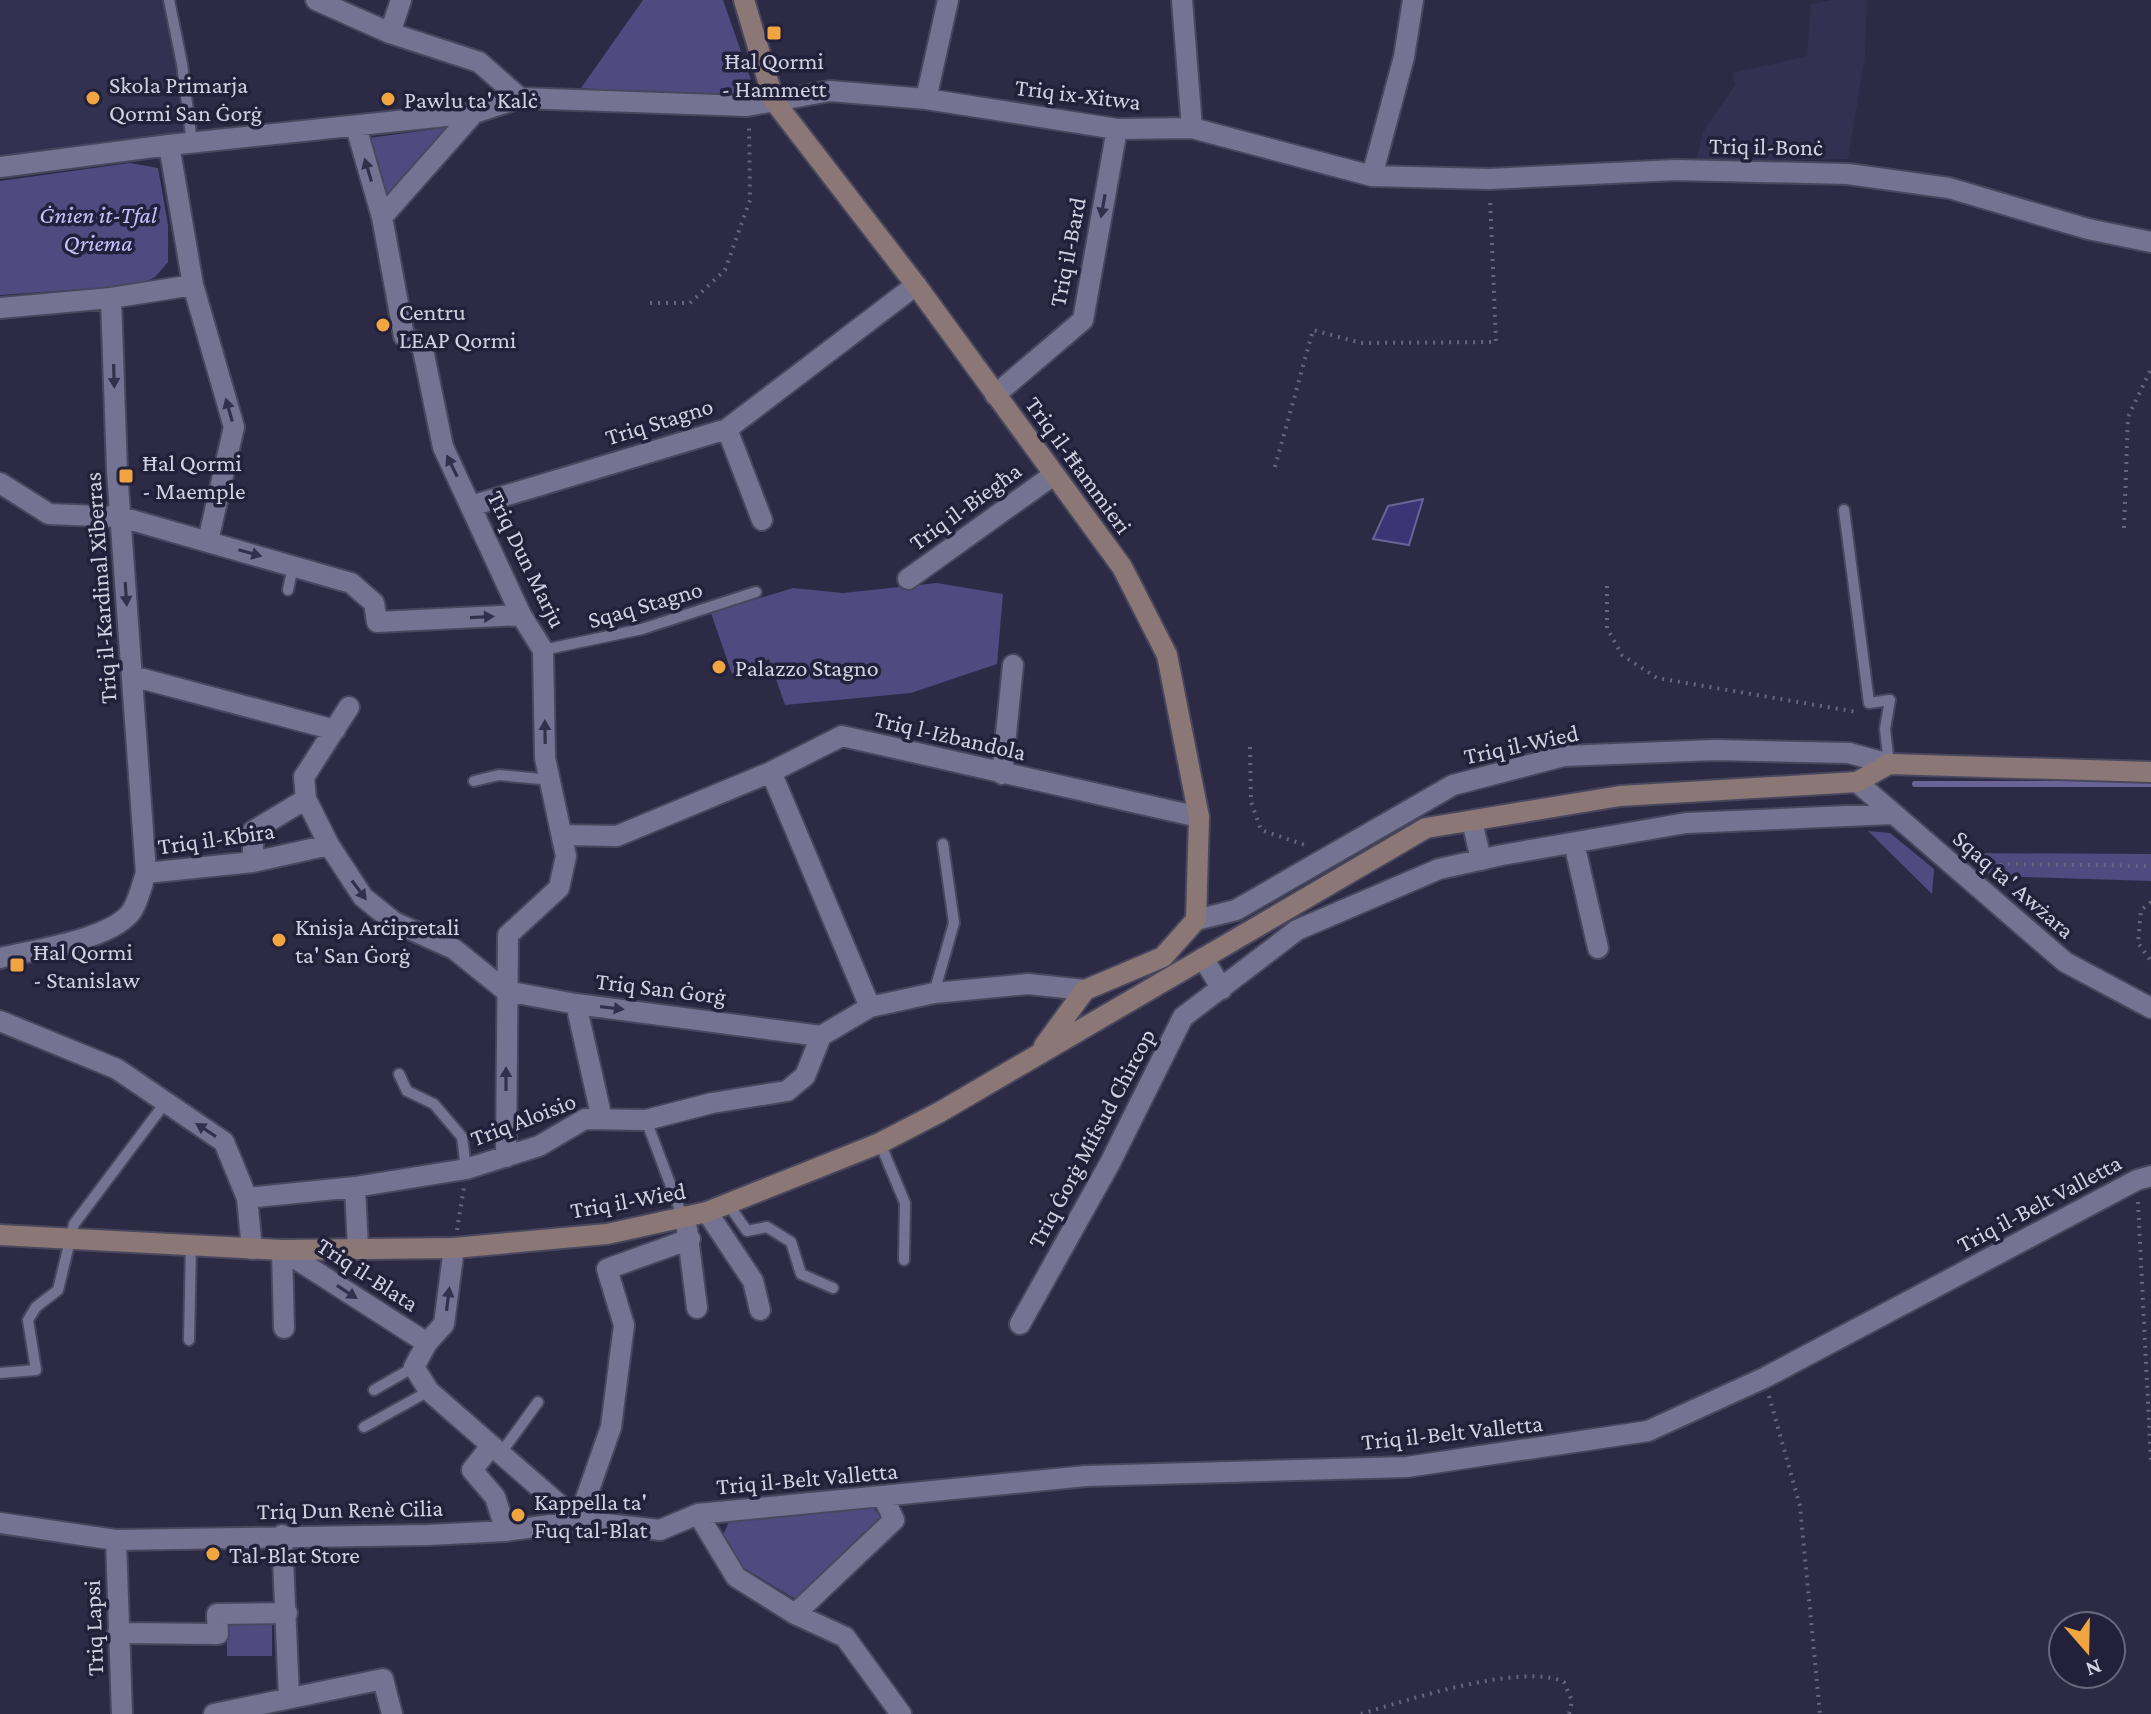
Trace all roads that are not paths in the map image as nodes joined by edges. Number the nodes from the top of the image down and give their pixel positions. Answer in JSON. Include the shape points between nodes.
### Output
{"nodes":[{"id":1,"x":169,"y":0,"type":"edge"},
{"id":2,"x":401,"y":0,"type":"edge"},
{"id":3,"x":744,"y":0,"type":"edge"},
{"id":4,"x":948,"y":0,"type":"edge"},
{"id":5,"x":1182,"y":0,"type":"edge"},
{"id":6,"x":1413,"y":0,"type":"edge"},
{"id":7,"x":325,"y":2,"type":"edge"},
{"id":8,"x":390,"y":33,"type":"junction"},
{"id":9,"x":520,"y":98,"type":"junction"},
{"id":10,"x":926,"y":99,"type":"junction"},
{"id":11,"x":774,"y":101,"type":"junction"},
{"id":12,"x":474,"y":113,"type":"junction"},
{"id":13,"x":356,"y":127,"type":"junction"},
{"id":14,"x":1192,"y":128,"type":"junction"},
{"id":15,"x":1117,"y":129,"type":"junction"},
{"id":16,"x":192,"y":143,"type":"junction"},
{"id":17,"x":169,"y":145,"type":"junction"},
{"id":18,"x":0,"y":167,"type":"edge"},
{"id":19,"x":1372,"y":176,"type":"junction"},
{"id":20,"x":382,"y":217,"type":"junction"},
{"id":21,"x":2151,"y":242,"type":"edge"},
{"id":22,"x":193,"y":285,"type":"junction"},
{"id":23,"x":916,"y":285,"type":"junction"},
{"id":24,"x":111,"y":298,"type":"junction"},
{"id":25,"x":0,"y":308,"type":"edge"},
{"id":26,"x":995,"y":395,"type":"junction"},
{"id":27,"x":727,"y":429,"type":"junction"},
{"id":28,"x":1052,"y":476,"type":"junction"},
{"id":29,"x":0,"y":483,"type":"edge"},
{"id":30,"x":471,"y":506,"type":"junction"},
{"id":31,"x":1844,"y":510,"type":"dead end"},
{"id":32,"x":121,"y":517,"type":"junction"},
{"id":33,"x":762,"y":520,"type":"dead end"},
{"id":34,"x":208,"y":541,"type":"junction"},
{"id":35,"x":293,"y":566,"type":"junction"},
{"id":36,"x":908,"y":579,"type":"dead end"},
{"id":37,"x":288,"y":590,"type":"dead end"},
{"id":38,"x":756,"y":592,"type":"dead end"},
{"id":39,"x":521,"y":615,"type":"junction"},
{"id":40,"x":543,"y":650,"type":"junction"},
{"id":41,"x":1013,"y":665,"type":"dead end"},
{"id":42,"x":132,"y":676,"type":"junction"},
{"id":43,"x":349,"y":707,"type":"dead end"},
{"id":44,"x":335,"y":730,"type":"junction"},
{"id":45,"x":1889,"y":764,"type":"junction"},
{"id":46,"x":771,"y":772,"type":"junction"},
{"id":47,"x":2151,"y":772,"type":"edge"},
{"id":48,"x":1002,"y":774,"type":"junction"},
{"id":49,"x":551,"y":780,"type":"junction"},
{"id":50,"x":474,"y":781,"type":"dead end"},
{"id":51,"x":1857,"y":782,"type":"junction"},
{"id":52,"x":306,"y":799,"type":"junction"},
{"id":53,"x":1892,"y":814,"type":"junction"},
{"id":54,"x":1199,"y":817,"type":"junction"},
{"id":55,"x":1472,"y":821,"type":"junction"},
{"id":56,"x":564,"y":835,"type":"junction"},
{"id":57,"x":1574,"y":843,"type":"junction"},
{"id":58,"x":943,"y":844,"type":"dead end"},
{"id":59,"x":329,"y":845,"type":"junction"},
{"id":60,"x":1481,"y":860,"type":"junction"},
{"id":61,"x":253,"y":862,"type":"junction"},
{"id":62,"x":146,"y":873,"type":"junction"},
{"id":63,"x":1196,"y":920,"type":"junction"},
{"id":64,"x":1598,"y":948,"type":"dead end"},
{"id":65,"x":0,"y":958,"type":"edge"},
{"id":66,"x":1203,"y":958,"type":"junction"},
{"id":67,"x":1222,"y":989,"type":"junction"},
{"id":68,"x":1085,"y":990,"type":"junction"},
{"id":69,"x":506,"y":991,"type":"junction"},
{"id":70,"x":934,"y":993,"type":"junction"},
{"id":71,"x":576,"y":1004,"type":"junction"},
{"id":72,"x":870,"y":1007,"type":"junction"},
{"id":73,"x":2151,"y":1008,"type":"edge"},
{"id":74,"x":0,"y":1021,"type":"edge"},
{"id":75,"x":821,"y":1036,"type":"junction"},
{"id":76,"x":1039,"y":1053,"type":"junction"},
{"id":77,"x":399,"y":1074,"type":"dead end"},
{"id":78,"x":165,"y":1103,"type":"junction"},
{"id":79,"x":602,"y":1119,"type":"junction"},
{"id":80,"x":646,"y":1120,"type":"junction"},
{"id":81,"x":880,"y":1143,"type":"junction"},
{"id":82,"x":506,"y":1157,"type":"junction"},
{"id":83,"x":466,"y":1169,"type":"junction"},
{"id":84,"x":2144,"y":1178,"type":"edge"},
{"id":85,"x":355,"y":1187,"type":"junction"},
{"id":86,"x":247,"y":1198,"type":"junction"},
{"id":87,"x":727,"y":1203,"type":"junction"},
{"id":88,"x":707,"y":1212,"type":"junction"},
{"id":89,"x":687,"y":1229,"type":"junction"},
{"id":90,"x":0,"y":1235,"type":"edge"},
{"id":91,"x":73,"y":1239,"type":"junction"},
{"id":92,"x":191,"y":1245,"type":"junction"},
{"id":93,"x":454,"y":1248,"type":"junction"},
{"id":94,"x":252,"y":1249,"type":"junction"},
{"id":95,"x":358,"y":1249,"type":"junction"},
{"id":96,"x":282,"y":1250,"type":"junction"},
{"id":97,"x":904,"y":1260,"type":"dead end"},
{"id":98,"x":833,"y":1288,"type":"dead end"},
{"id":99,"x":697,"y":1308,"type":"dead end"},
{"id":100,"x":760,"y":1310,"type":"dead end"},
{"id":101,"x":1020,"y":1324,"type":"dead end"},
{"id":102,"x":284,"y":1328,"type":"dead end"},
{"id":103,"x":189,"y":1340,"type":"dead end"},
{"id":104,"x":427,"y":1343,"type":"junction"},
{"id":105,"x":414,"y":1367,"type":"junction"},
{"id":106,"x":0,"y":1373,"type":"edge"},
{"id":107,"x":374,"y":1390,"type":"dead end"},
{"id":108,"x":429,"y":1391,"type":"junction"},
{"id":109,"x":538,"y":1402,"type":"dead end"},
{"id":110,"x":364,"y":1427,"type":"dead end"},
{"id":111,"x":496,"y":1450,"type":"junction"},
{"id":112,"x":884,"y":1498,"type":"junction"},
{"id":113,"x":698,"y":1514,"type":"junction"},
{"id":114,"x":578,"y":1521,"type":"junction"},
{"id":115,"x":0,"y":1523,"type":"edge"},
{"id":116,"x":506,"y":1531,"type":"junction"},
{"id":117,"x":282,"y":1535,"type":"junction"},
{"id":118,"x":116,"y":1540,"type":"junction"},
{"id":119,"x":287,"y":1613,"type":"junction"},
{"id":120,"x":795,"y":1614,"type":"junction"},
{"id":121,"x":118,"y":1633,"type":"junction"},
{"id":122,"x":289,"y":1698,"type":"junction"},
{"id":123,"x":122,"y":1714,"type":"edge"},
{"id":124,"x":214,"y":1714,"type":"edge"},
{"id":125,"x":392,"y":1714,"type":"edge"},
{"id":126,"x":901,"y":1714,"type":"edge"}],
"edges":[{"from":1,"to":16,"type":"lane"},
{"from":2,"to":8,"type":"street"},
{"from":3,"to":11,"type":"street"},
{"from":4,"to":10,"type":"street"},
{"from":5,"to":14,"type":"street"},
{"from":6,"to":19,"type":"street","via":[[1404,57]]},
{"from":7,"to":8,"type":"street"},
{"from":8,"to":9,"type":"street","via":[[479,62]]},
{"from":9,"to":11,"type":"street","name":"Triq ix-Xitwa","via":[[747,106]]},
{"from":9,"to":12,"type":"street"},
{"from":10,"to":11,"type":"street","name":"Triq ix-Xitwa","via":[[830,91]]},
{"from":10,"to":15,"type":"street","name":"Triq ix-Xitwa"},
{"from":11,"to":23,"type":"street","name":"Triq il-Ħammieri"},
{"from":12,"to":13,"type":"street"},
{"from":12,"to":20,"type":"street"},
{"from":13,"to":16,"type":"street"},
{"from":20,"to":13,"type":"street","name":"Triq Dun Marju","one_way":true},
{"from":14,"to":15,"type":"street","name":"Triq ix-Xitwa"},
{"from":14,"to":19,"type":"street","name":"Triq ix-Xitwa"},
{"from":15,"to":26,"type":"street","name":"Triq il-Bard","one_way":true,"via":[[1083,320]]},
{"from":16,"to":17,"type":"street"},
{"from":17,"to":18,"type":"street"},
{"from":17,"to":22,"type":"street"},
{"from":19,"to":21,"type":"street","name":"Triq il-Bonċ","via":[[1489,179],[1676,170],[1848,174],[1949,188]]},
{"from":30,"to":20,"type":"street","name":"Triq Dun Marju","one_way":true,"via":[[443,447],[422,345],[404,336]]},
{"from":22,"to":24,"type":"street"},
{"from":34,"to":22,"type":"street","one_way":true,"via":[[234,427]]},
{"from":23,"to":26,"type":"street","name":"Triq il-Ħammieri"},
{"from":23,"to":27,"type":"street","name":"Triq Stagno"},
{"from":24,"to":25,"type":"street"},
{"from":24,"to":32,"type":"street","name":"Triq il-Kardinal Xiberras","one_way":true},
{"from":26,"to":28,"type":"street","name":"Triq il-Ħammieri"},
{"from":27,"to":30,"type":"street","name":"Triq Stagno"},
{"from":27,"to":33,"type":"street"},
{"from":28,"to":36,"type":"street","name":"Triq il-Biegħa"},
{"from":28,"to":54,"type":"street","name":"Triq il-Ħammieri","via":[[1122,567],[1167,655]]},
{"from":29,"to":32,"type":"street","via":[[49,514]]},
{"from":30,"to":39,"type":"street","name":"Triq Dun Marju"},
{"from":31,"to":45,"type":"lane","via":[[1869,703],[1890,700]]},
{"from":32,"to":34,"type":"street"},
{"from":32,"to":42,"type":"street","name":"Triq il-Kardinal Xiberras","one_way":true},
{"from":34,"to":35,"type":"street","one_way":true},
{"from":35,"to":37,"type":"lane"},
{"from":35,"to":39,"type":"street","one_way":true,"via":[[351,583],[374,603],[377,622]]},
{"from":38,"to":40,"type":"lane","name":"Sqaq Stagno","via":[[642,629]]},
{"from":39,"to":40,"type":"street","name":"Triq Dun Marju"},
{"from":49,"to":40,"type":"street","name":"Triq Dun Marju","one_way":true,"via":[[545,758]]},
{"from":41,"to":48,"type":"street"},
{"from":42,"to":44,"type":"street"},
{"from":42,"to":62,"type":"street","name":"Triq il-Kardinal Xiberras"},
{"from":43,"to":44,"type":"street"},
{"from":44,"to":52,"type":"street","via":[[304,777]]},
{"from":45,"to":47,"type":"street","name":"Triq il-Wied"},
{"from":45,"to":51,"type":"street","name":"Triq il-Wied"},
{"from":45,"to":63,"type":"street","name":"Triq il-Wied","via":[[1849,753],[1715,750],[1564,756],[1453,785],[1236,910]]},
{"from":46,"to":48,"type":"street","name":"Triq l-Iżbandola","via":[[842,736]]},
{"from":46,"to":56,"type":"street","name":"Triq l-Iżbandola","via":[[617,836]]},
{"from":46,"to":72,"type":"street"},
{"from":48,"to":54,"type":"street","name":"Triq l-Iżbandola"},
{"from":49,"to":50,"type":"lane","via":[[499,775]]},
{"from":49,"to":56,"type":"street","name":"Triq Dun Marju"},
{"from":51,"to":53,"type":"street","name":"Sqaq ta' Awżara"},
{"from":51,"to":55,"type":"street","name":"Triq il-Wied","via":[[1620,796]]},
{"from":52,"to":59,"type":"street","name":"Triq San Ġorġ"},
{"from":52,"to":61,"type":"street","via":[[253,831]]},
{"from":53,"to":57,"type":"street","via":[[1686,823]]},
{"from":53,"to":73,"type":"street","name":"Sqaq ta' Awżara","via":[[2065,962]]},
{"from":54,"to":63,"type":"street","name":"Triq il-Ħammieri"},
{"from":55,"to":60,"type":"street"},
{"from":55,"to":66,"type":"street","name":"Triq il-Wied","via":[[1426,828]]},
{"from":56,"to":69,"type":"street","name":"Triq Dun Marju","via":[[559,888],[508,935]]},
{"from":57,"to":60,"type":"street"},
{"from":57,"to":64,"type":"street"},
{"from":58,"to":70,"type":"lane","via":[[954,923]]},
{"from":59,"to":61,"type":"street","name":"Triq il-Kbira"},
{"from":59,"to":69,"type":"street","name":"Triq San Ġorġ","one_way":true,"via":[[363,897],[394,922],[454,949]]},
{"from":60,"to":67,"type":"street","via":[[1439,869],[1297,930]]},
{"from":61,"to":62,"type":"street","name":"Triq il-Kbira"},
{"from":62,"to":65,"type":"street","name":"Triq il-Kbira","via":[[132,911],[112,926]]},
{"from":63,"to":68,"type":"street","via":[[1163,957]]},
{"from":66,"to":67,"type":"street"},
{"from":66,"to":76,"type":"street","name":"Triq il-Wied"},
{"from":67,"to":101,"type":"street","name":"Triq Ġorġ Mifsud Chircop","via":[[1183,1017]]},
{"from":68,"to":70,"type":"street","via":[[1028,984]]},
{"from":68,"to":76,"type":"street"},
{"from":69,"to":71,"type":"street","name":"Triq San Ġorġ"},
{"from":82,"to":69,"type":"street","name":"Triq Dun Marju","one_way":true},
{"from":70,"to":72,"type":"street"},
{"from":71,"to":75,"type":"street","name":"Triq San Ġorġ","one_way":true},
{"from":71,"to":79,"type":"street"},
{"from":72,"to":75,"type":"street"},
{"from":74,"to":78,"type":"street","via":[[117,1069]]},
{"from":75,"to":80,"type":"street","name":"Triq Aloisio","via":[[805,1076],[787,1091]]},
{"from":76,"to":81,"type":"street","name":"Triq il-Wied"},
{"from":77,"to":83,"type":"lane","via":[[407,1091],[434,1104],[462,1137]]},
{"from":86,"to":78,"type":"street","one_way":true,"via":[[224,1142]]},
{"from":78,"to":91,"type":"lane","via":[[74,1224]]},
{"from":79,"to":80,"type":"street","name":"Triq Aloisio"},
{"from":79,"to":82,"type":"street","name":"Triq Aloisio","via":[[585,1119],[539,1146]]},
{"from":80,"to":89,"type":"lane"},
{"from":81,"to":87,"type":"street","name":"Triq il-Wied"},
{"from":81,"to":97,"type":"lane","via":[[905,1203]]},
{"from":82,"to":83,"type":"street","name":"Triq Aloisio"},
{"from":83,"to":85,"type":"street","name":"Triq Aloisio"},
{"from":84,"to":112,"type":"street","name":"Triq il-Belt Valletta","via":[[1764,1378],[1648,1431],[1407,1467],[1086,1476]]},
{"from":85,"to":86,"type":"street","name":"Triq Aloisio"},
{"from":85,"to":95,"type":"street"},
{"from":86,"to":94,"type":"street"},
{"from":87,"to":88,"type":"street","name":"Triq il-Wied"},
{"from":87,"to":98,"type":"lane","via":[[747,1231],[767,1227],[791,1242],[801,1274]]},
{"from":88,"to":89,"type":"street","name":"Triq il-Wied"},
{"from":88,"to":100,"type":"street","via":[[753,1281]]},
{"from":89,"to":93,"type":"street","name":"Triq il-Wied"},
{"from":89,"to":99,"type":"street"},
{"from":89,"to":114,"type":"street","via":[[607,1269],[624,1325],[611,1427]]},
{"from":90,"to":91,"type":"street","name":"Triq il-Wied"},
{"from":91,"to":92,"type":"street","name":"Triq il-Wied"},
{"from":91,"to":106,"type":"lane","via":[[58,1290],[28,1320],[36,1370]]},
{"from":92,"to":94,"type":"street","name":"Triq il-Wied"},
{"from":92,"to":103,"type":"lane"},
{"from":93,"to":95,"type":"street","name":"Triq il-Wied"},
{"from":104,"to":93,"type":"street","name":"Triq il-Blata","one_way":true,"via":[[444,1324]]},
{"from":94,"to":96,"type":"street","name":"Triq il-Wied"},
{"from":95,"to":96,"type":"street","name":"Triq il-Wied"},
{"from":96,"to":102,"type":"street"},
{"from":96,"to":104,"type":"street","name":"Triq il-Blata","one_way":true},
{"from":104,"to":105,"type":"street","name":"Triq il-Blata"},
{"from":105,"to":107,"type":"lane"},
{"from":105,"to":108,"type":"street"},
{"from":108,"to":110,"type":"lane"},
{"from":108,"to":111,"type":"street"},
{"from":109,"to":111,"type":"lane"},
{"from":111,"to":114,"type":"street"},
{"from":111,"to":116,"type":"street","via":[[472,1470],[495,1497]]},
{"from":112,"to":113,"type":"street","name":"Triq il-Belt Valletta"},
{"from":112,"to":120,"type":"street","via":[[894,1520]]},
{"from":113,"to":114,"type":"street","name":"Triq Dun Renè Cilia","via":[[660,1530]]},
{"from":113,"to":120,"type":"street","via":[[736,1577]]},
{"from":114,"to":116,"type":"street","name":"Triq Dun Renè Cilia"},
{"from":115,"to":118,"type":"street","name":"Triq Dun Renè Cilia"},
{"from":116,"to":117,"type":"street","name":"Triq Dun Renè Cilia"},
{"from":117,"to":118,"type":"street","name":"Triq Dun Renè Cilia"},
{"from":117,"to":119,"type":"street"},
{"from":118,"to":121,"type":"street","name":"Triq Lapsi"},
{"from":119,"to":121,"type":"street","via":[[217,1614],[218,1634]]},
{"from":119,"to":122,"type":"street"},
{"from":120,"to":126,"type":"street","via":[[845,1637]]},
{"from":121,"to":123,"type":"street","name":"Triq Lapsi"},
{"from":122,"to":124,"type":"street"},
{"from":122,"to":125,"type":"street","via":[[383,1679]]}]}
